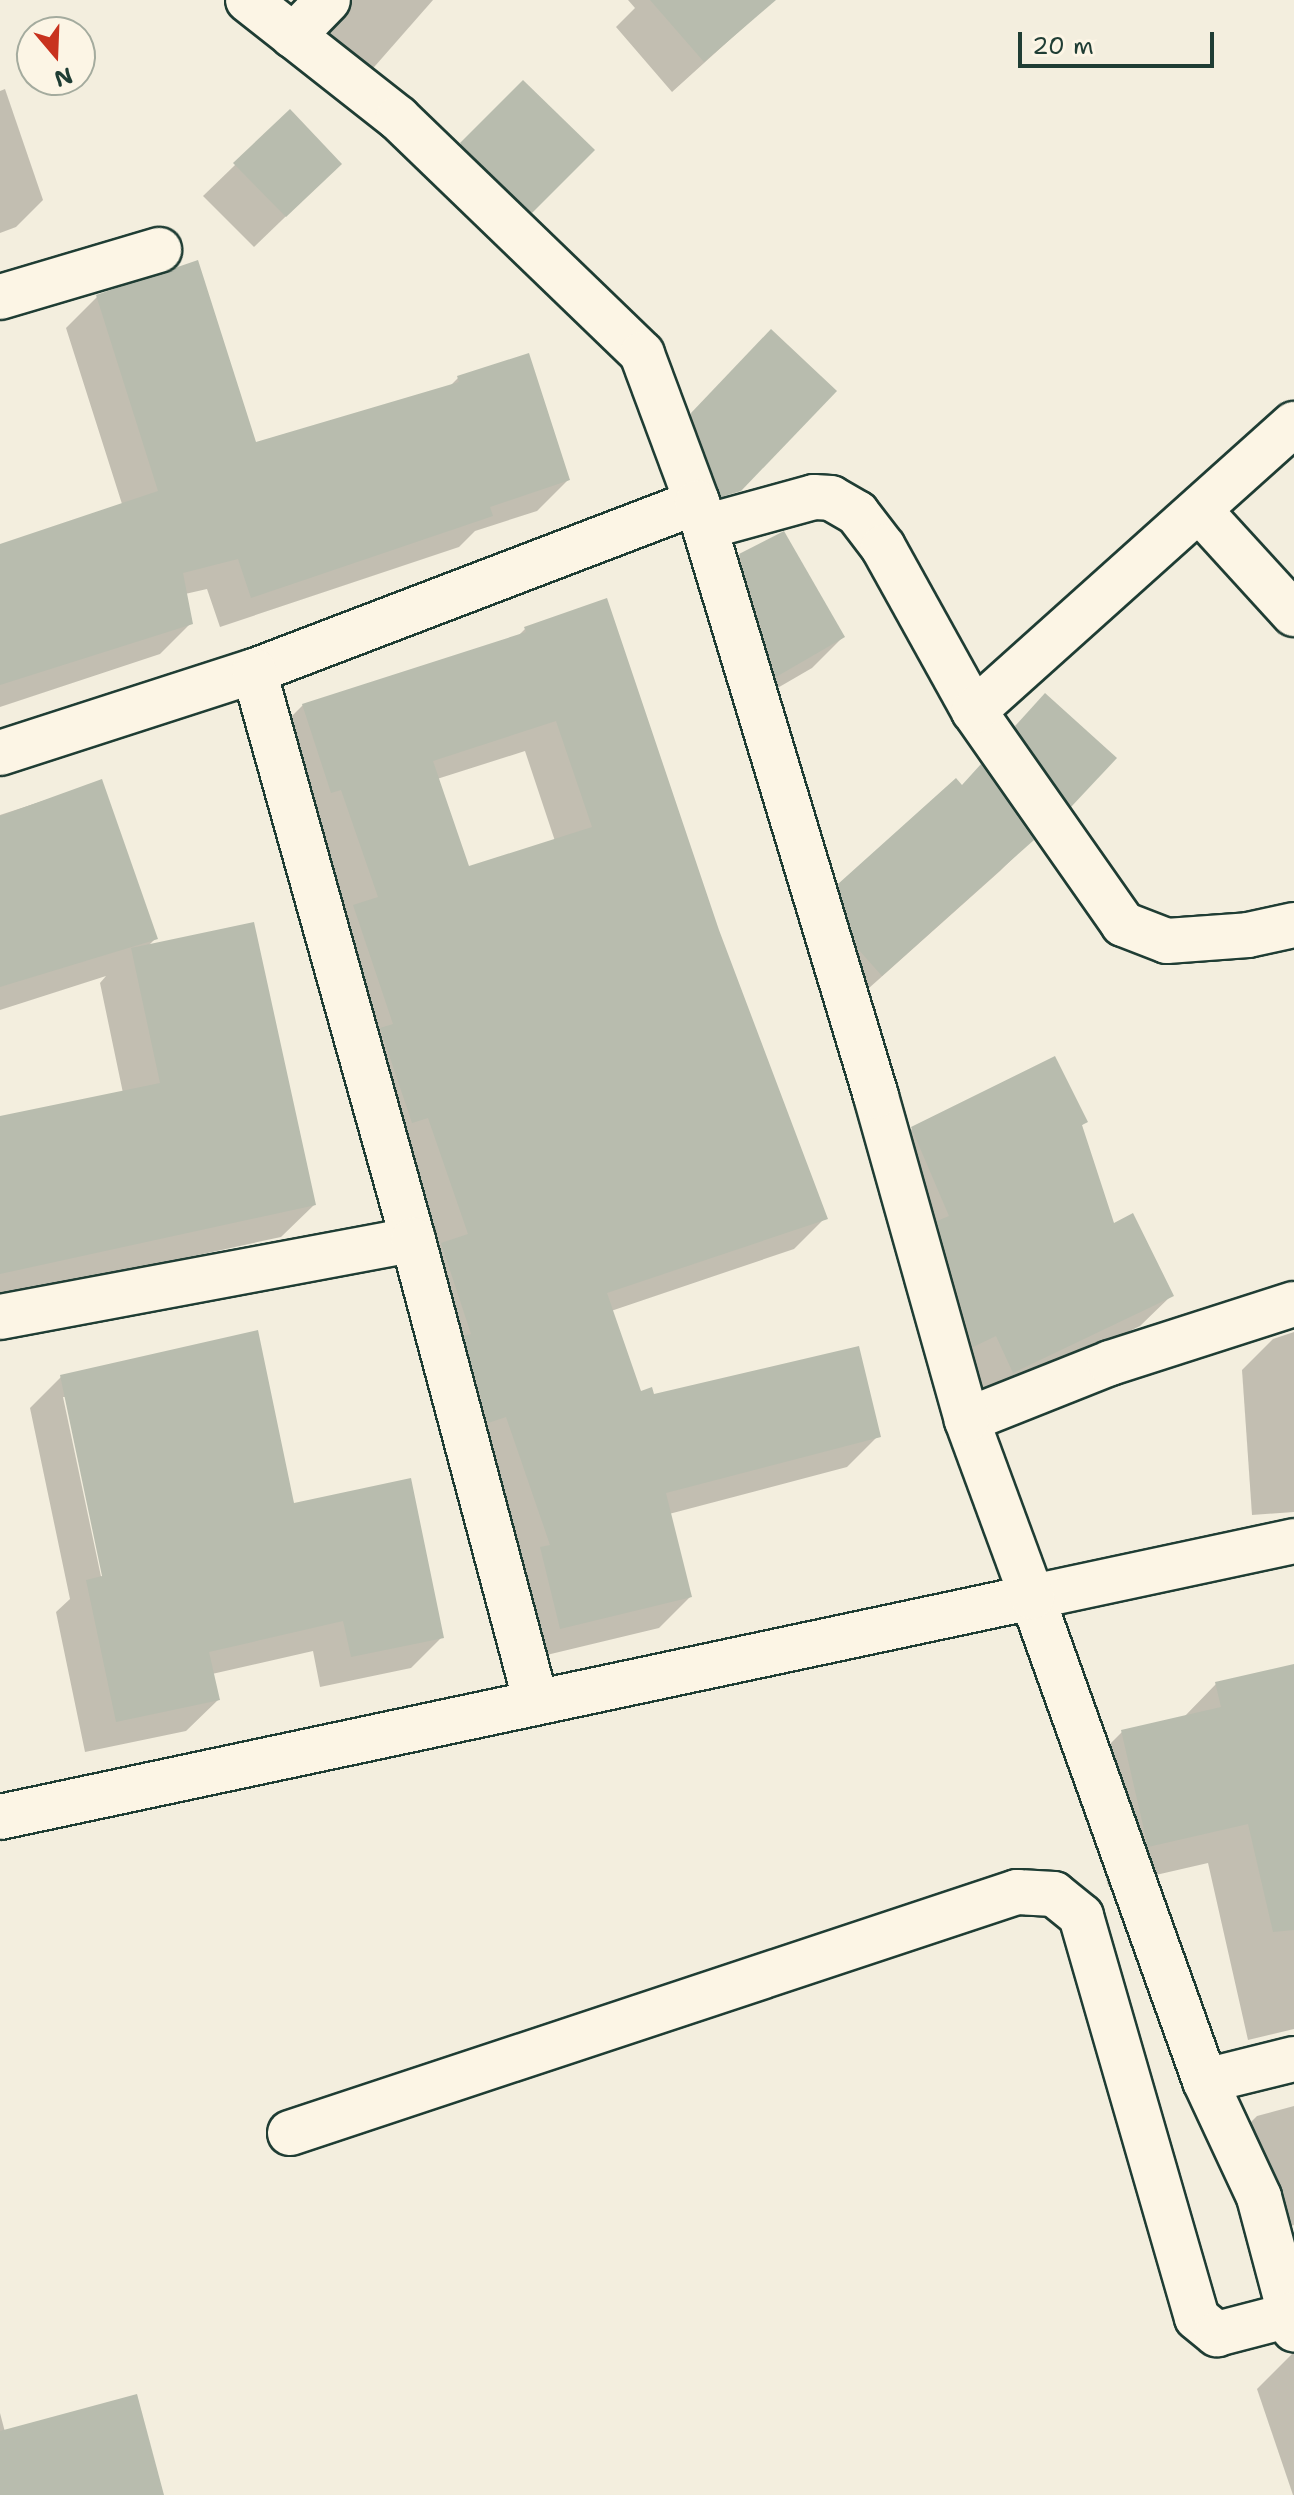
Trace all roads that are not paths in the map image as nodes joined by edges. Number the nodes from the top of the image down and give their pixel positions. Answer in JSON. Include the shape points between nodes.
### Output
{"nodes":[{"id":1,"x":248,"y":0,"type":"edge"},
{"id":2,"x":328,"y":0,"type":"edge"},
{"id":3,"x":293,"y":36,"type":"junction"},
{"id":4,"x":159,"y":250,"type":"dead end"},
{"id":5,"x":0,"y":297,"type":"edge"},
{"id":6,"x":1294,"y":424,"type":"edge"},
{"id":7,"x":1199,"y":510,"type":"junction"},
{"id":8,"x":701,"y":514,"type":"junction"},
{"id":9,"x":1294,"y":614,"type":"edge"},
{"id":10,"x":254,"y":671,"type":"junction"},
{"id":11,"x":974,"y":711,"type":"junction"},
{"id":12,"x":0,"y":753,"type":"edge"},
{"id":13,"x":1294,"y":925,"type":"edge"},
{"id":14,"x":413,"y":1240,"type":"junction"},
{"id":15,"x":1294,"y":1304,"type":"edge"},
{"id":16,"x":0,"y":1317,"type":"edge"},
{"id":17,"x":967,"y":1420,"type":"junction"},
{"id":18,"x":1294,"y":1541,"type":"edge"},
{"id":19,"x":1032,"y":1597,"type":"junction"},
{"id":20,"x":536,"y":1703,"type":"junction"},
{"id":21,"x":0,"y":1817,"type":"edge"},
{"id":22,"x":1294,"y":2059,"type":"edge"},
{"id":23,"x":1205,"y":2081,"type":"junction"},
{"id":24,"x":290,"y":2133,"type":"dead end"},
{"id":25,"x":1292,"y":2322,"type":"edge"}],
"edges":[{"from":1,"to":3,"type":"street"},
{"from":2,"to":3,"type":"street"},
{"from":3,"to":8,"type":"street","via":[[398,118],[642,354]]},
{"from":4,"to":5,"type":"street"},
{"from":6,"to":7,"type":"street"},
{"from":7,"to":9,"type":"street"},
{"from":7,"to":11,"type":"street"},
{"from":8,"to":10,"type":"street"},
{"from":8,"to":11,"type":"street","via":[[814,497],[831,498],[857,513],[883,547]]},
{"from":8,"to":17,"type":"street"},
{"from":10,"to":12,"type":"street"},
{"from":10,"to":14,"type":"street"},
{"from":11,"to":13,"type":"street","via":[[1123,924],[1167,941],[1248,935]]},
{"from":14,"to":16,"type":"street"},
{"from":14,"to":20,"type":"street"},
{"from":15,"to":17,"type":"street","via":[[1110,1363]]},
{"from":17,"to":19,"type":"street"},
{"from":18,"to":19,"type":"street"},
{"from":19,"to":20,"type":"street"},
{"from":19,"to":23,"type":"street"},
{"from":20,"to":21,"type":"street"},
{"from":22,"to":23,"type":"street"},
{"from":23,"to":25,"type":"street","via":[[1259,2197]]},
{"from":24,"to":25,"type":"street","via":[[1017,1892],[1054,1894],[1081,1916],[1197,2318],[1217,2334]]}]}
